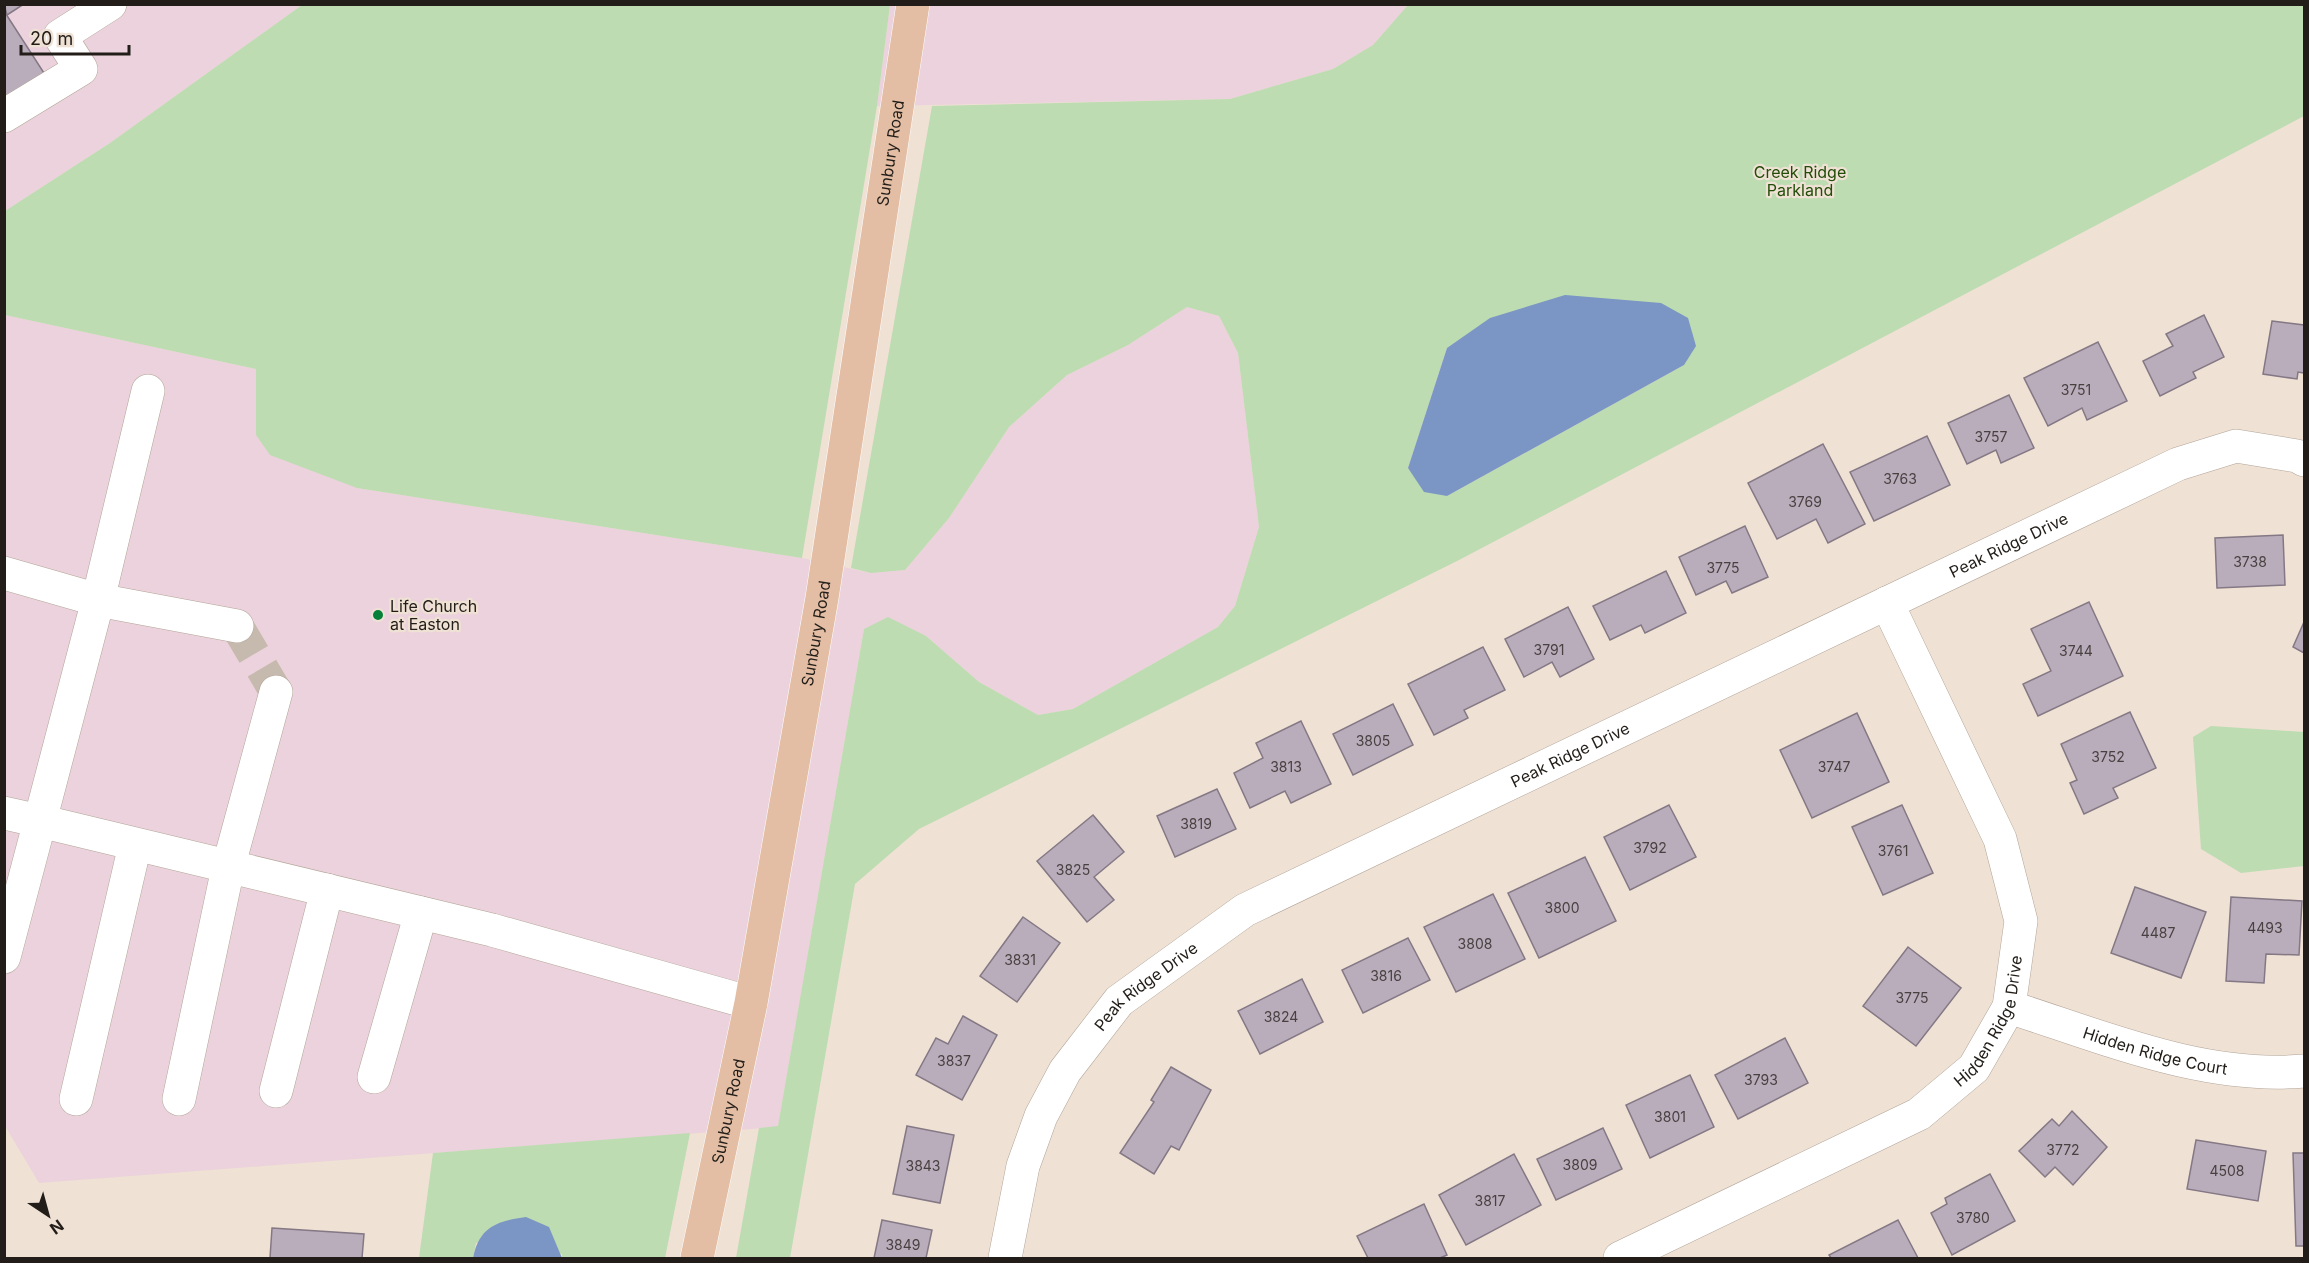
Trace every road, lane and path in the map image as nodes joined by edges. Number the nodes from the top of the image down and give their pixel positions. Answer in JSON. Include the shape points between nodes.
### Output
{"nodes":[{"id":1,"x":110,"y":4,"type":"edge"},
{"id":2,"x":913,"y":4,"type":"edge"},
{"id":3,"x":4,"y":116,"type":"edge"},
{"id":4,"x":148,"y":391,"type":"dead end"},
{"id":5,"x":2304,"y":460,"type":"edge"},
{"id":6,"x":4,"y":573,"type":"edge"},
{"id":7,"x":98,"y":600,"type":"junction"},
{"id":8,"x":1887,"y":603,"type":"junction"},
{"id":9,"x":237,"y":626,"type":"dead end"},
{"id":10,"x":276,"y":692,"type":"dead end"},
{"id":11,"x":4,"y":813,"type":"edge"},
{"id":12,"x":40,"y":821,"type":"junction"},
{"id":13,"x":135,"y":845,"type":"junction"},
{"id":14,"x":228,"y":867,"type":"junction"},
{"id":15,"x":327,"y":891,"type":"junction"},
{"id":16,"x":421,"y":913,"type":"junction"},
{"id":17,"x":4,"y":957,"type":"edge"},
{"id":18,"x":751,"y":1003,"type":"junction"},
{"id":19,"x":2009,"y":1007,"type":"junction"},
{"id":20,"x":2304,"y":1071,"type":"edge"},
{"id":21,"x":374,"y":1077,"type":"dead end"},
{"id":22,"x":276,"y":1091,"type":"dead end"},
{"id":23,"x":76,"y":1099,"type":"dead end"},
{"id":24,"x":178,"y":1099,"type":"dead end"},
{"id":25,"x":697,"y":1258,"type":"edge"},
{"id":26,"x":1005,"y":1258,"type":"edge"},
{"id":27,"x":1620,"y":1258,"type":"edge"}],
"edges":[{"from":1,"to":3,"type":"street","via":[[60,36],[81,69]]},
{"from":2,"to":18,"type":"main road","name":"Sunbury Road","via":[[822,598]]},
{"from":4,"to":7,"type":"street"},
{"from":5,"to":8,"type":"street","name":"Peak Ridge Drive","via":[[2236,446],[2178,464]]},
{"from":6,"to":7,"type":"street"},
{"from":7,"to":9,"type":"street"},
{"from":7,"to":12,"type":"street"},
{"from":8,"to":19,"type":"street","name":"Hidden Ridge Drive","via":[[2000,839],[2021,921]]},
{"from":8,"to":26,"type":"street","name":"Peak Ridge Drive","via":[[1245,910],[1119,1001],[1065,1071],[1041,1116],[1023,1166]]},
{"from":10,"to":14,"type":"street"},
{"from":11,"to":12,"type":"street"},
{"from":12,"to":13,"type":"street"},
{"from":12,"to":17,"type":"street"},
{"from":13,"to":14,"type":"street"},
{"from":13,"to":23,"type":"street"},
{"from":14,"to":15,"type":"street"},
{"from":14,"to":24,"type":"street"},
{"from":15,"to":16,"type":"street"},
{"from":15,"to":22,"type":"street"},
{"from":16,"to":18,"type":"street"},
{"from":16,"to":21,"type":"street"},
{"from":18,"to":25,"type":"main road","name":"Sunbury Road"},
{"from":19,"to":20,"type":"street","name":"Hidden Ridge Court","via":[[2145,1050],[2229,1071]]},
{"from":19,"to":27,"type":"street","name":"Hidden Ridge Drive","via":[[1974,1068],[1919,1114]]}]}
